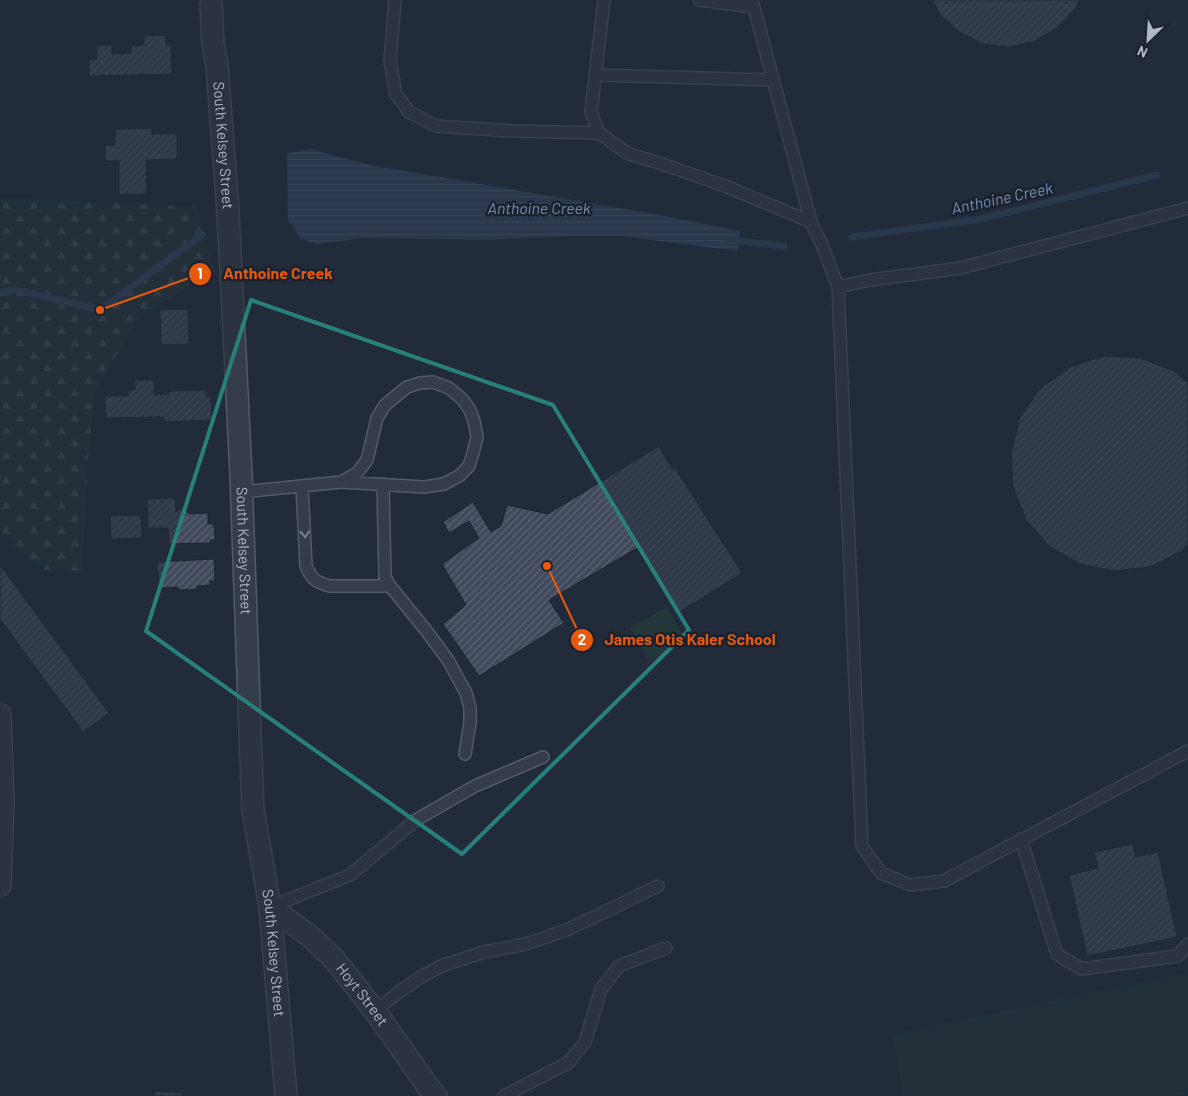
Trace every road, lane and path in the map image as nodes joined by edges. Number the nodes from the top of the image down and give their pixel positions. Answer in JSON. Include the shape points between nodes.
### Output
{"nodes":[{"id":1,"x":395,"y":0,"type":"edge"},
{"id":2,"x":604,"y":0,"type":"edge"},
{"id":3,"x":699,"y":0,"type":"edge"},
{"id":4,"x":211,"y":4,"type":"dead end"},
{"id":5,"x":753,"y":4,"type":"edge"},
{"id":6,"x":596,"y":75,"type":"junction"},
{"id":7,"x":773,"y":80,"type":"junction"},
{"id":8,"x":599,"y":133,"type":"junction"},
{"id":9,"x":1188,"y":208,"type":"edge"},
{"id":10,"x":811,"y":222,"type":"junction"},
{"id":11,"x":838,"y":287,"type":"junction"},
{"id":12,"x":341,"y":482,"type":"junction"},
{"id":13,"x":383,"y":484,"type":"junction"},
{"id":14,"x":302,"y":486,"type":"junction"},
{"id":15,"x":242,"y":492,"type":"junction"},
{"id":16,"x":390,"y":586,"type":"junction"},
{"id":17,"x":0,"y":715,"type":"edge"},
{"id":18,"x":1188,"y":751,"type":"edge"},
{"id":19,"x":465,"y":754,"type":"dead end"},
{"id":20,"x":544,"y":757,"type":"dead end"},
{"id":21,"x":1021,"y":839,"type":"junction"},
{"id":22,"x":0,"y":885,"type":"edge"},
{"id":23,"x":658,"y":886,"type":"dead end"},
{"id":24,"x":270,"y":907,"type":"junction"},
{"id":25,"x":1188,"y":944,"type":"edge"},
{"id":26,"x":666,"y":948,"type":"dead end"},
{"id":27,"x":375,"y":1011,"type":"junction"},
{"id":28,"x":286,"y":1096,"type":"edge"},
{"id":29,"x":436,"y":1096,"type":"edge"},
{"id":30,"x":504,"y":1096,"type":"edge"}],
"edges":[{"from":1,"to":8,"type":"lane","via":[[390,61],[396,94],[409,112],[436,126],[512,132]]},
{"from":2,"to":6,"type":"lane"},
{"from":3,"to":5,"type":"lane"},
{"from":4,"to":15,"type":"street","name":"South Kelsey Street","via":[[228,212]]},
{"from":5,"to":7,"type":"lane"},
{"from":6,"to":7,"type":"lane"},
{"from":6,"to":8,"type":"lane","via":[[591,112]]},
{"from":7,"to":10,"type":"lane"},
{"from":8,"to":10,"type":"lane","via":[[629,154],[725,186]]},
{"from":9,"to":11,"type":"lane","via":[[961,268]]},
{"from":10,"to":11,"type":"lane"},
{"from":11,"to":21,"type":"lane","via":[[862,846],[881,873],[910,885],[944,881]]},
{"from":12,"to":13,"type":"lane"},
{"from":12,"to":13,"type":"lane","via":[[357,473],[367,460],[377,418],[385,405],[407,387],[420,383],[433,382],[449,388],[462,399],[474,421],[477,437],[469,466],[444,484],[424,487]]},
{"from":12,"to":14,"type":"lane"},
{"from":13,"to":16,"type":"lane","via":[[385,568]]},
{"from":14,"to":15,"type":"lane"},
{"from":14,"to":16,"type":"lane","one_way":true,"via":[[306,566],[312,578],[328,586]]},
{"from":15,"to":24,"type":"street","name":"South Kelsey Street","via":[[253,810]]},
{"from":16,"to":19,"type":"lane","via":[[448,660],[466,692],[470,723]]},
{"from":17,"to":22,"type":"street","via":[[3,802]]},
{"from":18,"to":21,"type":"lane"},
{"from":20,"to":24,"type":"lane","via":[[475,786],[416,820],[350,875]]},
{"from":21,"to":25,"type":"lane","via":[[1057,954],[1082,969],[1178,956]]},
{"from":23,"to":27,"type":"lane","via":[[569,929],[441,966]]},
{"from":24,"to":27,"type":"street","name":"Hoyt Street","via":[[311,937],[334,959]]},
{"from":24,"to":28,"type":"street","name":"South Kelsey Street"},
{"from":26,"to":30,"type":"lane","via":[[619,966],[601,988],[585,1042],[568,1063]]},
{"from":27,"to":29,"type":"street","name":"Hoyt Street"}]}
